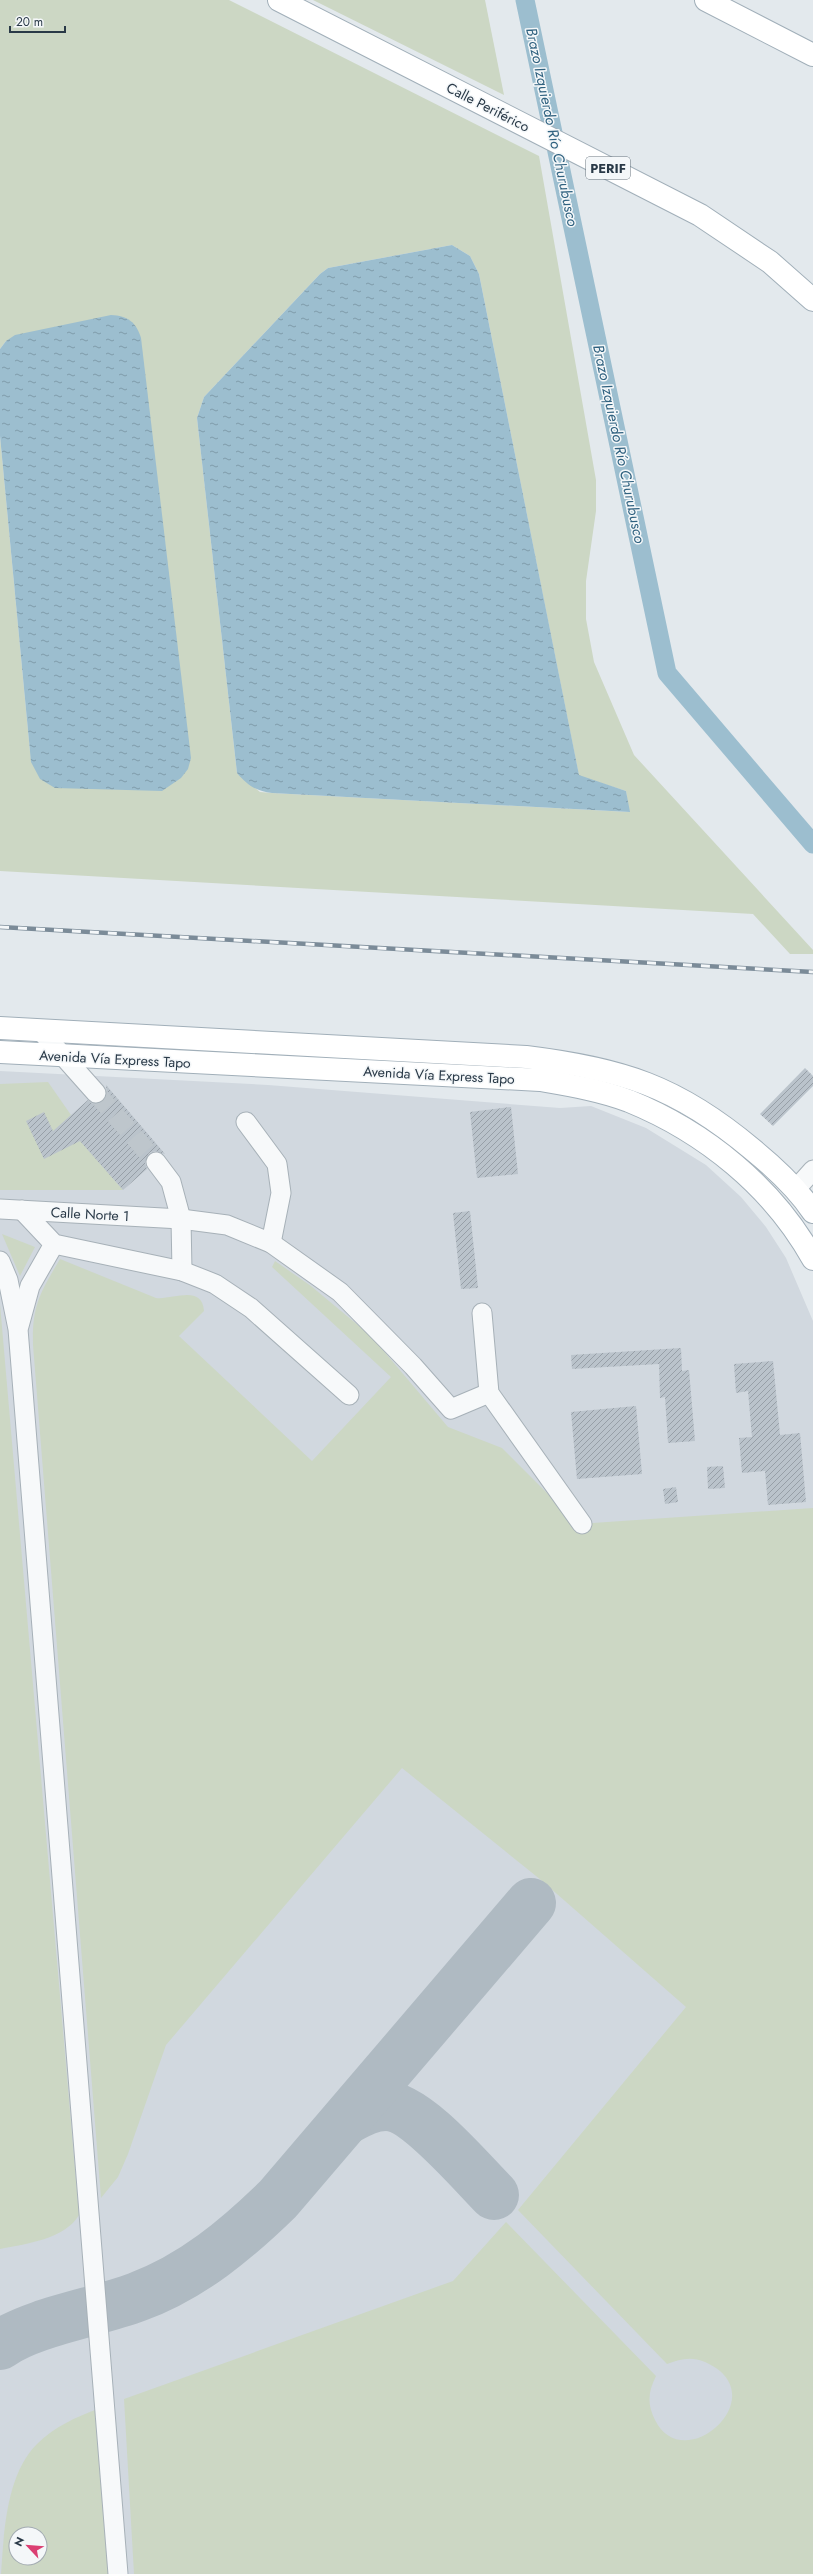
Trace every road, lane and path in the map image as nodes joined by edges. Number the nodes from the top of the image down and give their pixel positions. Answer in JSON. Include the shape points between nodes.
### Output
{"nodes":[{"id":1,"x":279,"y":0,"type":"edge"},
{"id":2,"x":706,"y":0,"type":"edge"},
{"id":3,"x":812,"y":54,"type":"edge"},
{"id":4,"x":813,"y":300,"type":"edge"},
{"id":5,"x":0,"y":1028,"type":"edge"},
{"id":6,"x":40,"y":1030,"type":"junction"},
{"id":7,"x":0,"y":1052,"type":"edge"},
{"id":8,"x":64,"y":1056,"type":"junction"},
{"id":9,"x":96,"y":1093,"type":"tunnel mouth"},
{"id":10,"x":246,"y":1122,"type":"dead end"},
{"id":11,"x":156,"y":1162,"type":"tunnel mouth"},
{"id":12,"x":813,"y":1170,"type":"edge"},
{"id":13,"x":795,"y":1190,"type":"junction"},
{"id":14,"x":0,"y":1209,"type":"edge"},
{"id":15,"x":22,"y":1210,"type":"junction"},
{"id":16,"x":813,"y":1212,"type":"edge"},
{"id":17,"x":181,"y":1219,"type":"junction"},
{"id":18,"x":271,"y":1243,"type":"junction"},
{"id":19,"x":54,"y":1244,"type":"junction"},
{"id":20,"x":813,"y":1258,"type":"edge"},
{"id":21,"x":0,"y":1261,"type":"edge"},
{"id":22,"x":182,"y":1271,"type":"junction"},
{"id":23,"x":482,"y":1313,"type":"dead end"},
{"id":24,"x":18,"y":1329,"type":"junction"},
{"id":25,"x":489,"y":1393,"type":"junction"},
{"id":26,"x":349,"y":1395,"type":"dead end"},
{"id":27,"x":582,"y":1524,"type":"dead end"},
{"id":28,"x":118,"y":2574,"type":"edge"}],
"edges":[{"from":1,"to":4,"type":"main road","name":"Calle Periférico","number":"PERIF","via":[[700,215],[770,262]]},
{"from":2,"to":3,"type":"main road"},
{"from":5,"to":6,"type":"main road","name":"Avenida Vía Express Tapo"},
{"from":6,"to":8,"type":"lane"},
{"from":6,"to":13,"type":"main road","name":"Avenida Vía Express Tapo","via":[[518,1057],[574,1063],[621,1074],[662,1088],[692,1104],[735,1134]]},
{"from":7,"to":8,"type":"main road","name":"Avenida Vía Express Tapo"},
{"from":8,"to":9,"type":"lane"},
{"from":8,"to":20,"type":"main road","name":"Avenida Vía Express Tapo","via":[[540,1080],[583,1088],[628,1101],[666,1118],[715,1150],[744,1172],[770,1198],[797,1231]]},
{"from":10,"to":18,"type":"lane","via":[[277,1164],[281,1193]]},
{"from":11,"to":17,"type":"lane","via":[[171,1182]]},
{"from":12,"to":13,"type":"lane"},
{"from":13,"to":16,"type":"main road","name":"Avenida Vía Express Tapo"},
{"from":14,"to":15,"type":"lane","name":"Calle Norte 1"},
{"from":15,"to":17,"type":"lane","name":"Calle Norte 1"},
{"from":15,"to":19,"type":"lane"},
{"from":17,"to":18,"type":"lane","name":"Calle Norte 1","via":[[227,1225]]},
{"from":17,"to":22,"type":"lane"},
{"from":18,"to":25,"type":"lane","name":"Calle Norte 1","via":[[340,1292],[413,1366],[451,1409]]},
{"from":19,"to":22,"type":"lane"},
{"from":19,"to":24,"type":"lane","via":[[30,1286]]},
{"from":21,"to":24,"type":"lane","via":[[8,1280]]},
{"from":22,"to":26,"type":"lane","via":[[215,1284],[251,1308]]},
{"from":23,"to":25,"type":"lane"},
{"from":24,"to":28,"type":"lane"},
{"from":25,"to":27,"type":"lane"}]}
